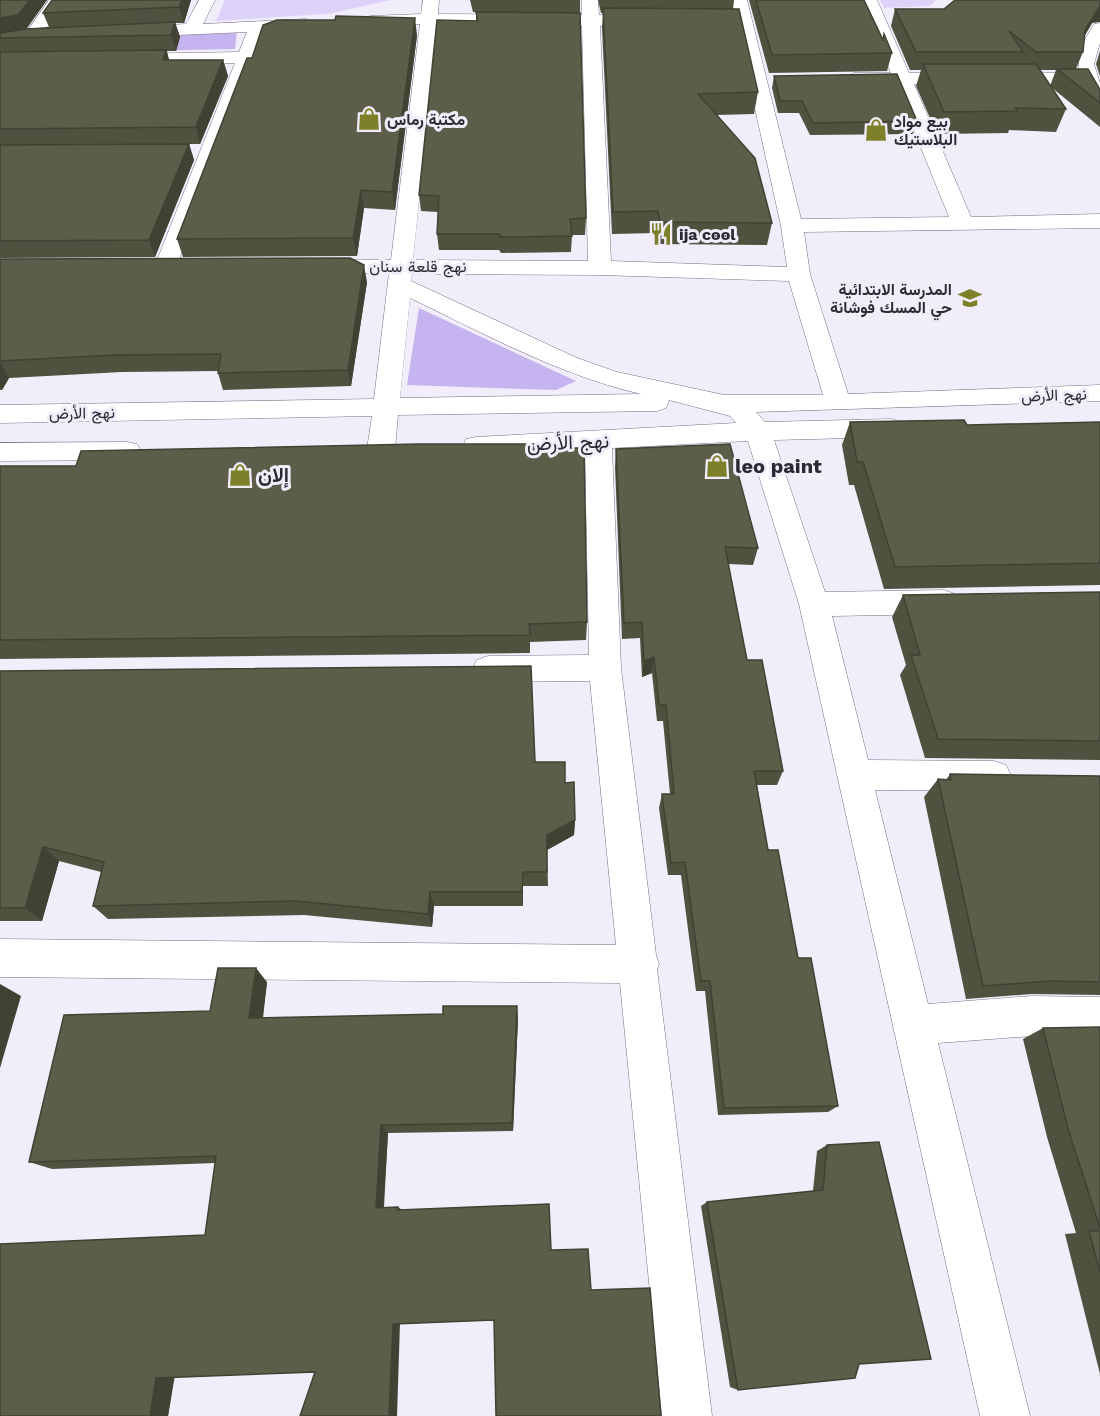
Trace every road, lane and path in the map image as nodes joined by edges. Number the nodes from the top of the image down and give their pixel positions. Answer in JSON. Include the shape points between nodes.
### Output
{"nodes":[{"id":1,"x":57,"y":0,"type":"edge"},
{"id":2,"x":207,"y":0,"type":"edge"},
{"id":3,"x":590,"y":0,"type":"edge"},
{"id":4,"x":739,"y":0,"type":"edge"},
{"id":5,"x":401,"y":4,"type":"dead end"},
{"id":6,"x":430,"y":9,"type":"edge"},
{"id":7,"x":873,"y":9,"type":"edge"},
{"id":8,"x":899,"y":17,"type":"edge"},
{"id":9,"x":592,"y":21,"type":"junction"},
{"id":10,"x":663,"y":21,"type":"edge"},
{"id":11,"x":722,"y":21,"type":"edge"},
{"id":12,"x":746,"y":22,"type":"junction"},
{"id":13,"x":326,"y":23,"type":"edge"},
{"id":14,"x":258,"y":26,"type":"junction"},
{"id":15,"x":1100,"y":28,"type":"edge"},
{"id":16,"x":192,"y":29,"type":"junction"},
{"id":17,"x":112,"y":33,"type":"edge"},
{"id":18,"x":55,"y":36,"type":"edge"},
{"id":19,"x":32,"y":37,"type":"junction"},
{"id":20,"x":11,"y":40,"type":"edge"},
{"id":21,"x":1092,"y":54,"type":"edge"},
{"id":22,"x":248,"y":57,"type":"junction"},
{"id":23,"x":110,"y":60,"type":"edge"},
{"id":24,"x":903,"y":78,"type":"junction"},
{"id":25,"x":1088,"y":78,"type":"junction"},
{"id":26,"x":831,"y":80,"type":"edge"},
{"id":27,"x":1100,"y":101,"type":"edge"},
{"id":28,"x":187,"y":152,"type":"edge"},
{"id":29,"x":211,"y":152,"type":"junction"},
{"id":30,"x":1100,"y":220,"type":"edge"},
{"id":31,"x":963,"y":224,"type":"junction"},
{"id":32,"x":792,"y":226,"type":"junction"},
{"id":33,"x":295,"y":266,"type":"edge"},
{"id":34,"x":142,"y":268,"type":"edge"},
{"id":35,"x":165,"y":268,"type":"junction"},
{"id":36,"x":189,"y":268,"type":"edge"},
{"id":37,"x":600,"y":268,"type":"junction"},
{"id":38,"x":399,"y":274,"type":"junction"},
{"id":39,"x":799,"y":274,"type":"junction"},
{"id":40,"x":1100,"y":393,"type":"edge"},
{"id":41,"x":838,"y":403,"type":"junction"},
{"id":42,"x":724,"y":404,"type":"junction"},
{"id":43,"x":386,"y":408,"type":"junction"},
{"id":44,"x":0,"y":414,"type":"edge"},
{"id":45,"x":912,"y":427,"type":"edge"},
{"id":46,"x":758,"y":431,"type":"junction"},
{"id":47,"x":598,"y":441,"type":"junction"},
{"id":48,"x":450,"y":447,"type":"edge"},
{"id":49,"x":381,"y":449,"type":"edge"},
{"id":50,"x":155,"y":451,"type":"edge"},
{"id":51,"x":0,"y":452,"type":"edge"},
{"id":52,"x":969,"y":601,"type":"edge"},
{"id":53,"x":814,"y":604,"type":"junction"},
{"id":54,"x":605,"y":668,"type":"junction"},
{"id":55,"x":463,"y":670,"type":"edge"},
{"id":56,"x":855,"y":775,"type":"junction"},
{"id":57,"x":1030,"y":777,"type":"edge"},
{"id":58,"x":0,"y":958,"type":"edge"},
{"id":59,"x":639,"y":964,"type":"junction"},
{"id":60,"x":1100,"y":1017,"type":"edge"},
{"id":61,"x":913,"y":1025,"type":"junction"},
{"id":62,"x":687,"y":1416,"type":"edge"},
{"id":63,"x":1005,"y":1416,"type":"edge"}],
"edges":[{"from":1,"to":19,"type":"street"},
{"from":2,"to":16,"type":"street"},
{"from":3,"to":9,"type":"street"},
{"from":4,"to":12,"type":"street"},
{"from":5,"to":6,"type":"street","via":[[348,21]]},
{"from":6,"to":9,"type":"street"},
{"from":6,"to":38,"type":"street"},
{"from":7,"to":8,"type":"street"},
{"from":7,"to":24,"type":"street"},
{"from":9,"to":10,"type":"street"},
{"from":9,"to":37,"type":"street"},
{"from":11,"to":12,"type":"street"},
{"from":12,"to":32,"type":"street","via":[[766,81]]},
{"from":13,"to":14,"type":"street"},
{"from":14,"to":16,"type":"street"},
{"from":14,"to":22,"type":"street"},
{"from":15,"to":21,"type":"street"},
{"from":16,"to":17,"type":"street"},
{"from":18,"to":19,"type":"street"},
{"from":19,"to":20,"type":"street"},
{"from":21,"to":25,"type":"street"},
{"from":22,"to":23,"type":"street"},
{"from":22,"to":29,"type":"street"},
{"from":24,"to":25,"type":"street"},
{"from":24,"to":26,"type":"street"},
{"from":24,"to":31,"type":"street"},
{"from":25,"to":27,"type":"street"},
{"from":28,"to":29,"type":"street"},
{"from":29,"to":35,"type":"street"},
{"from":30,"to":31,"type":"street"},
{"from":31,"to":32,"type":"street"},
{"from":32,"to":39,"type":"street"},
{"from":33,"to":38,"type":"street","name":"نهج قلعة سنان"},
{"from":34,"to":35,"type":"street"},
{"from":35,"to":36,"type":"street"},
{"from":37,"to":38,"type":"street","name":"نهج قلعة سنان"},
{"from":37,"to":39,"type":"street","name":"نهج قلعة سنان"},
{"from":38,"to":42,"type":"street","via":[[568,364],[612,380]]},
{"from":38,"to":43,"type":"street"},
{"from":39,"to":41,"type":"street"},
{"from":40,"to":41,"type":"street","name":"نهج الأرض"},
{"from":41,"to":42,"type":"street","name":"نهج الأرض"},
{"from":42,"to":43,"type":"street","name":"نهج الأرض","via":[[694,401]]},
{"from":42,"to":46,"type":"street","via":[[739,410]]},
{"from":43,"to":44,"type":"street","name":"نهج الأرض"},
{"from":43,"to":49,"type":"street"},
{"from":45,"to":46,"type":"street","name":"نهج الأرض"},
{"from":46,"to":47,"type":"street","name":"نهج الأرض"},
{"from":46,"to":53,"type":"street"},
{"from":47,"to":48,"type":"street","name":"نهج الأرض"},
{"from":47,"to":54,"type":"street"},
{"from":50,"to":51,"type":"street","name":"نهج الأرض"},
{"from":52,"to":53,"type":"street"},
{"from":53,"to":56,"type":"street"},
{"from":54,"to":55,"type":"street"},
{"from":54,"to":59,"type":"street"},
{"from":56,"to":57,"type":"street"},
{"from":56,"to":61,"type":"street"},
{"from":58,"to":59,"type":"street"},
{"from":59,"to":62,"type":"street"},
{"from":60,"to":61,"type":"street","via":[[1032,1016]]},
{"from":61,"to":63,"type":"street"}]}
